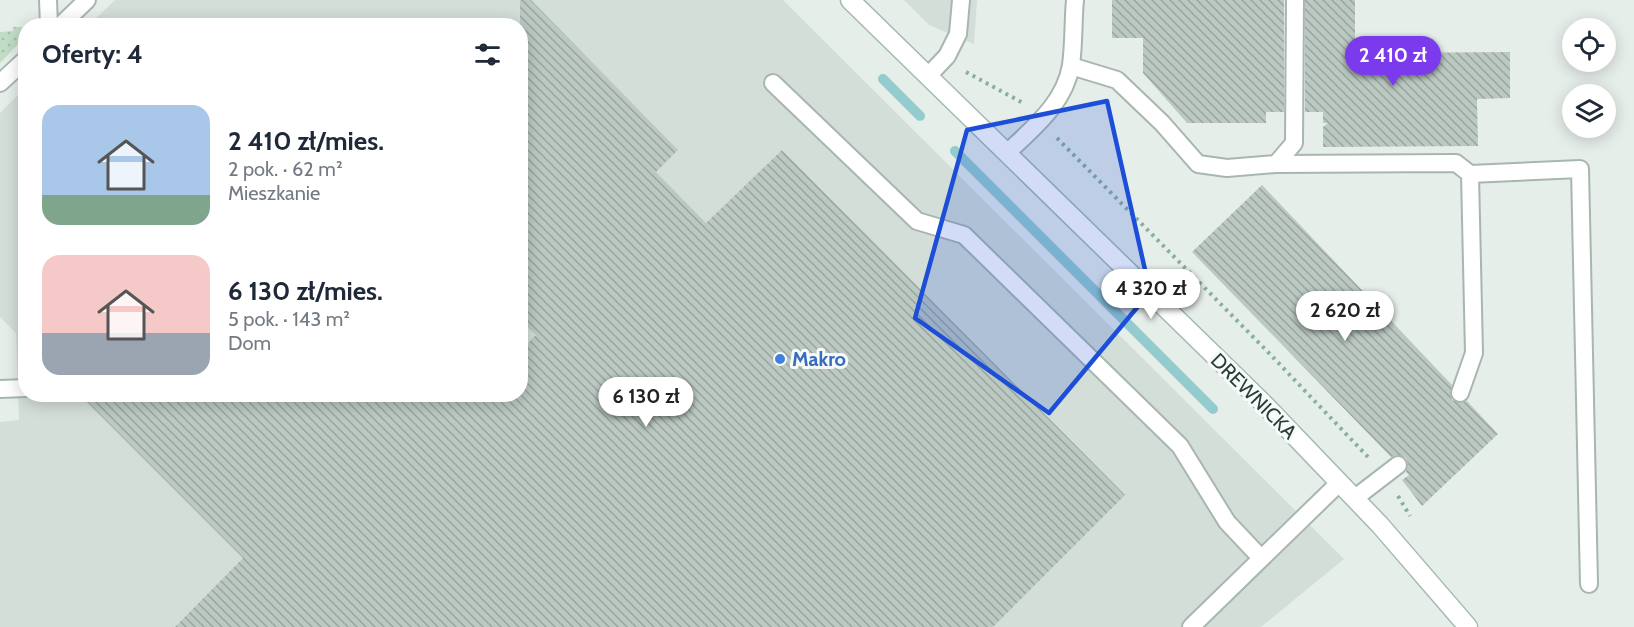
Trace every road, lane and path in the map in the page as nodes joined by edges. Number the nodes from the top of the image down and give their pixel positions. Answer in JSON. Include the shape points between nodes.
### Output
{"nodes":[{"id":1,"x":48,"y":0,"type":"edge"},
{"id":2,"x":87,"y":0,"type":"edge"},
{"id":3,"x":850,"y":0,"type":"edge"},
{"id":4,"x":961,"y":0,"type":"edge"},
{"id":5,"x":1075,"y":0,"type":"edge"},
{"id":6,"x":1295,"y":0,"type":"edge"},
{"id":7,"x":49,"y":18,"type":"edge"},
{"id":8,"x":68,"y":18,"type":"edge"},
{"id":9,"x":946,"y":56,"type":"junction"},
{"id":10,"x":18,"y":66,"type":"edge"},
{"id":11,"x":1071,"y":66,"type":"junction"},
{"id":12,"x":928,"y":76,"type":"junction"},
{"id":13,"x":0,"y":83,"type":"edge"},
{"id":14,"x":773,"y":83,"type":"dead end"},
{"id":15,"x":1041,"y":121,"type":"junction"},
{"id":16,"x":1007,"y":153,"type":"junction"},
{"id":17,"x":1276,"y":164,"type":"junction"},
{"id":18,"x":1470,"y":174,"type":"junction"},
{"id":19,"x":18,"y":388,"type":"edge"},
{"id":20,"x":0,"y":389,"type":"edge"},
{"id":21,"x":1460,"y":393,"type":"dead end"},
{"id":22,"x":1391,"y":470,"type":"junction"},
{"id":23,"x":1339,"y":483,"type":"junction"},
{"id":24,"x":1355,"y":498,"type":"junction"},
{"id":25,"x":1416,"y":526,"type":"dead end"},
{"id":26,"x":1261,"y":558,"type":"junction"},
{"id":27,"x":1589,"y":584,"type":"dead end"},
{"id":28,"x":1191,"y":627,"type":"edge"},
{"id":29,"x":1468,"y":627,"type":"edge"}],
"edges":[{"from":1,"to":7,"type":"lane"},
{"from":2,"to":8,"type":"lane"},
{"from":3,"to":12,"type":"street","name":"DREWNICKA"},
{"from":4,"to":9,"type":"lane","via":[[958,34]]},
{"from":5,"to":11,"type":"lane"},
{"from":6,"to":17,"type":"lane","via":[[1294,143]]},
{"from":9,"to":12,"type":"lane"},
{"from":9,"to":15,"type":"path","via":[[964,71],[1019,99]]},
{"from":10,"to":13,"type":"lane"},
{"from":11,"to":15,"type":"lane","via":[[1064,87]]},
{"from":11,"to":17,"type":"lane","via":[[1117,80],[1198,164],[1227,168]]},
{"from":12,"to":16,"type":"street","name":"DREWNICKA"},
{"from":14,"to":26,"type":"lane","via":[[917,221],[964,235],[1180,446],[1227,522]]},
{"from":15,"to":16,"type":"lane"},
{"from":15,"to":22,"type":"path","via":[[1336,422]]},
{"from":16,"to":23,"type":"street","name":"DREWNICKA","via":[[1264,404]]},
{"from":17,"to":18,"type":"lane","via":[[1456,163]]},
{"from":18,"to":21,"type":"lane","via":[[1474,353]]},
{"from":18,"to":27,"type":"lane","via":[[1580,169]]},
{"from":19,"to":20,"type":"lane"},
{"from":22,"to":24,"type":"lane"},
{"from":22,"to":25,"type":"path"},
{"from":23,"to":24,"type":"street","name":"DREWNICKA"},
{"from":23,"to":26,"type":"lane"},
{"from":24,"to":29,"type":"street","name":"DREWNICKA"},
{"from":26,"to":28,"type":"lane"}]}
